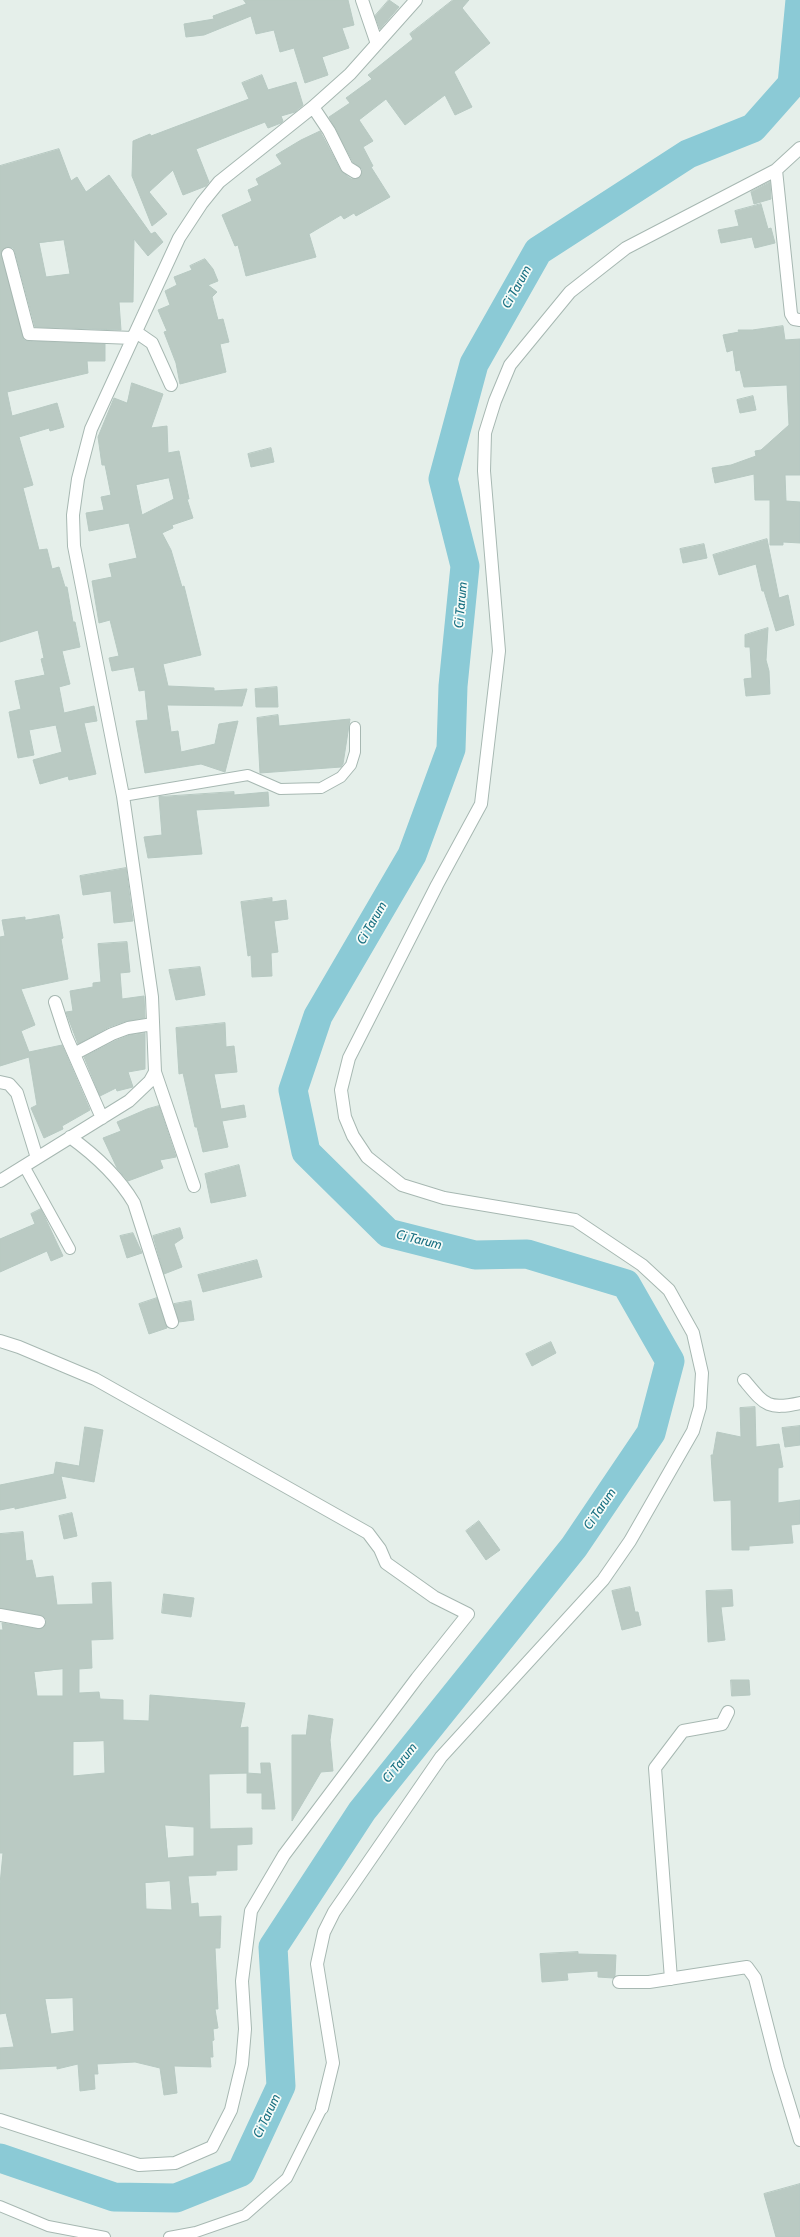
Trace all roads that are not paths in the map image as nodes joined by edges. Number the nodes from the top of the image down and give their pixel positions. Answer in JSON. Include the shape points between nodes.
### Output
{"nodes":[{"id":1,"x":362,"y":0,"type":"edge"},
{"id":2,"x":410,"y":3,"type":"edge"},
{"id":3,"x":377,"y":44,"type":"junction"},
{"id":4,"x":313,"y":107,"type":"junction"},
{"id":5,"x":800,"y":148,"type":"edge"},
{"id":6,"x":776,"y":170,"type":"junction"},
{"id":7,"x":355,"y":172,"type":"dead end"},
{"id":8,"x":8,"y":254,"type":"dead end"},
{"id":9,"x":800,"y":320,"type":"edge"},
{"id":10,"x":134,"y":335,"type":"junction"},
{"id":11,"x":172,"y":385,"type":"dead end"},
{"id":12,"x":355,"y":727,"type":"dead end"},
{"id":13,"x":123,"y":796,"type":"junction"},
{"id":14,"x":55,"y":1002,"type":"dead end"},
{"id":15,"x":153,"y":1024,"type":"junction"},
{"id":16,"x":74,"y":1054,"type":"junction"},
{"id":17,"x":155,"y":1072,"type":"junction"},
{"id":18,"x":0,"y":1082,"type":"edge"},
{"id":19,"x":102,"y":1118,"type":"junction"},
{"id":20,"x":70,"y":1137,"type":"junction"},
{"id":21,"x":38,"y":1158,"type":"junction"},
{"id":22,"x":24,"y":1166,"type":"junction"},
{"id":23,"x":0,"y":1181,"type":"edge"},
{"id":24,"x":194,"y":1186,"type":"dead end"},
{"id":25,"x":70,"y":1249,"type":"dead end"},
{"id":26,"x":172,"y":1322,"type":"dead end"},
{"id":27,"x":0,"y":1341,"type":"edge"},
{"id":28,"x":744,"y":1380,"type":"dead end"},
{"id":29,"x":800,"y":1403,"type":"edge"},
{"id":30,"x":0,"y":1615,"type":"edge"},
{"id":31,"x":39,"y":1622,"type":"dead end"},
{"id":32,"x":728,"y":1712,"type":"dead end"},
{"id":33,"x":671,"y":1979,"type":"junction"},
{"id":34,"x":619,"y":1982,"type":"dead end"},
{"id":35,"x":322,"y":2108,"type":"joint"},
{"id":36,"x":0,"y":2120,"type":"edge"},
{"id":37,"x":800,"y":2140,"type":"edge"},
{"id":38,"x":0,"y":2206,"type":"edge"},
{"id":39,"x":105,"y":2237,"type":"edge"},
{"id":40,"x":169,"y":2237,"type":"edge"}],
"edges":[{"from":1,"to":3,"type":"street"},
{"from":2,"to":3,"type":"street"},
{"from":3,"to":4,"type":"street","via":[[350,74]]},
{"from":4,"to":7,"type":"street","via":[[347,166]]},
{"from":4,"to":10,"type":"street","via":[[218,182],[179,238]]},
{"from":5,"to":6,"type":"street"},
{"from":6,"to":9,"type":"street","via":[[791,314],[794,319]]},
{"from":6,"to":35,"type":"street","via":[[626,248],[570,292],[510,365],[494,401],[485,433],[484,471],[499,651],[482,804],[437,885],[349,1058],[341,1090],[345,1117],[352,1136],[367,1157],[402,1185],[444,1198],[575,1220],[642,1265],[669,1290],[693,1333],[702,1373],[700,1407],[690,1437],[630,1541],[603,1580],[442,1757],[334,1912],[324,1932],[317,1964],[333,2063]]},
{"from":8,"to":10,"type":"street","via":[[29,334]]},
{"from":10,"to":11,"type":"street","via":[[152,343]]},
{"from":10,"to":13,"type":"street","via":[[91,429],[81,459],[72,515],[74,546]]},
{"from":12,"to":13,"type":"lane","via":[[352,765],[341,777],[321,788],[280,789],[248,776]]},
{"from":13,"to":15,"type":"street","via":[[151,990]]},
{"from":14,"to":16,"type":"street"},
{"from":15,"to":16,"type":"street","via":[[128,1028],[112,1034]]},
{"from":15,"to":17,"type":"street"},
{"from":16,"to":19,"type":"street"},
{"from":17,"to":19,"type":"street","via":[[147,1085],[129,1101]]},
{"from":17,"to":24,"type":"street"},
{"from":18,"to":21,"type":"street","via":[[9,1084],[17,1093]]},
{"from":19,"to":20,"type":"street"},
{"from":20,"to":21,"type":"street"},
{"from":20,"to":26,"type":"street","via":[[109,1170],[134,1203]]},
{"from":21,"to":22,"type":"street"},
{"from":22,"to":23,"type":"street"},
{"from":22,"to":25,"type":"lane"},
{"from":27,"to":36,"type":"street","via":[[95,1379],[368,1533],[380,1549],[386,1563],[434,1597],[468,1614],[284,1856],[251,1911],[242,1981],[245,2029],[242,2064],[231,2110],[212,2147],[175,2163],[139,2165]]},
{"from":28,"to":29,"type":"street","via":[[770,1406]]},
{"from":30,"to":31,"type":"street"},
{"from":32,"to":33,"type":"street","via":[[722,1724],[683,1730],[655,1768]]},
{"from":33,"to":34,"type":"street"},
{"from":33,"to":37,"type":"street","via":[[742,1967],[751,1972]]},
{"from":35,"to":40,"type":"lane","via":[[287,2178],[245,2215],[196,2232]]},
{"from":38,"to":39,"type":"lane","via":[[48,2226]]}]}
